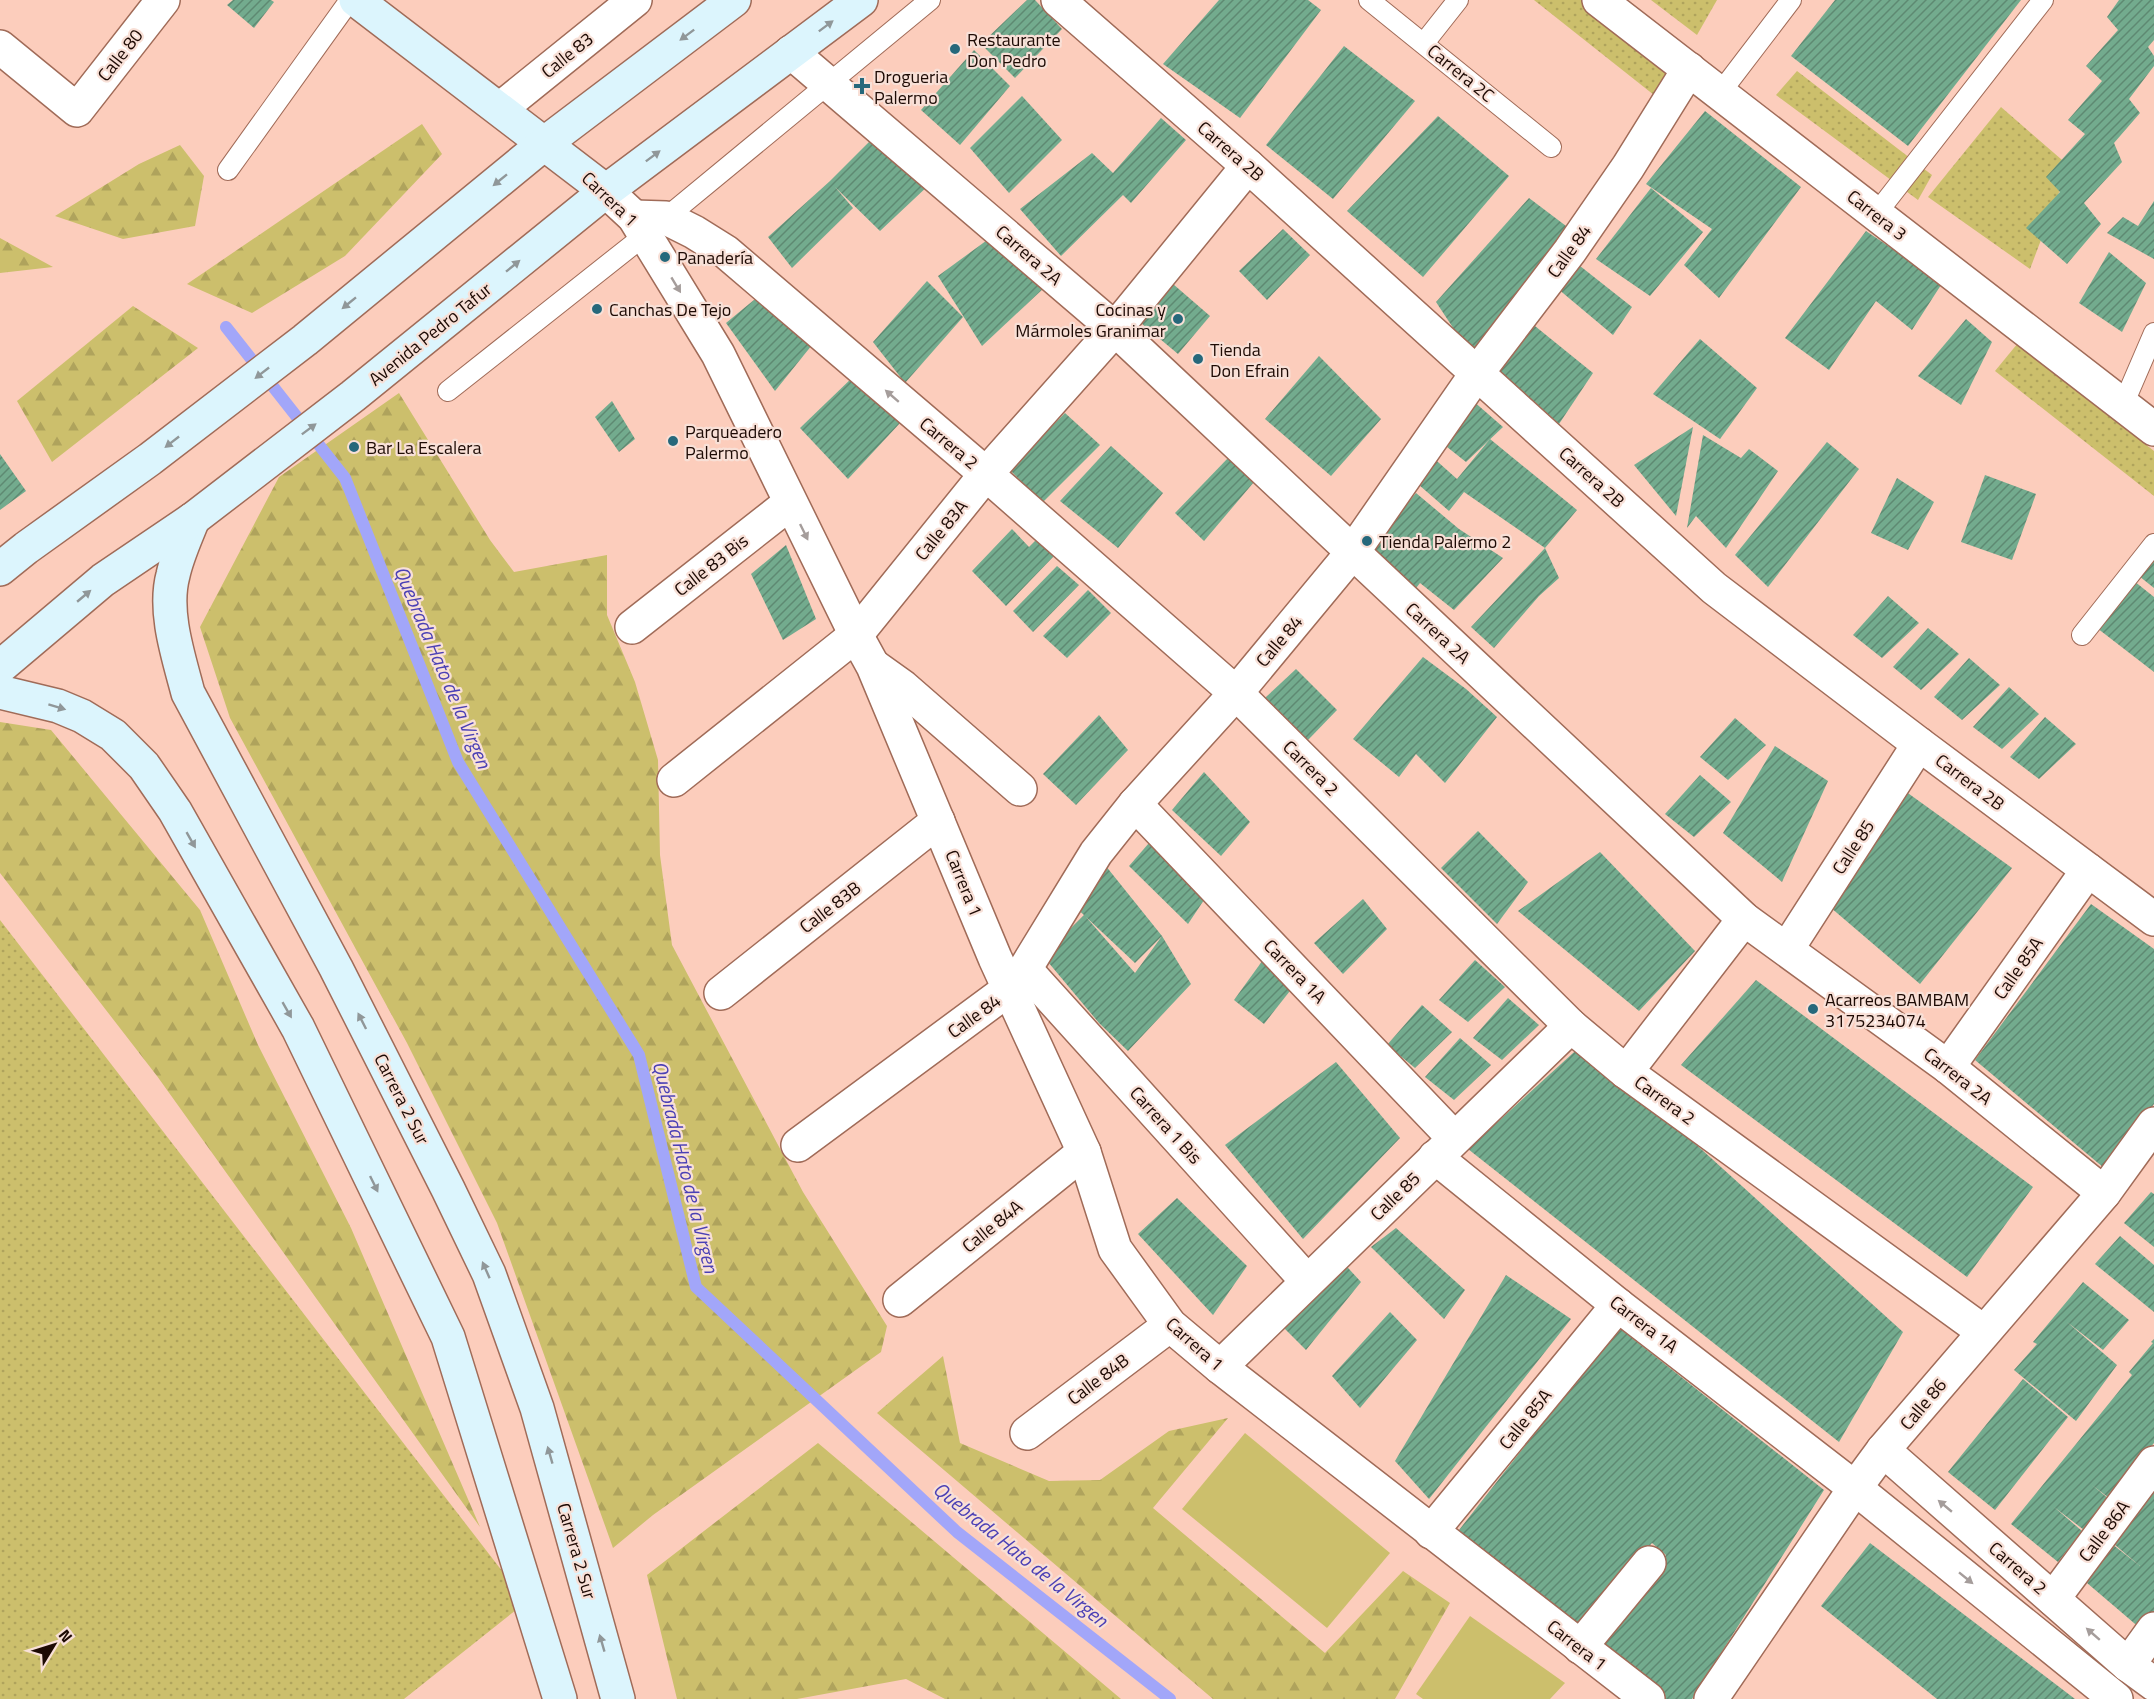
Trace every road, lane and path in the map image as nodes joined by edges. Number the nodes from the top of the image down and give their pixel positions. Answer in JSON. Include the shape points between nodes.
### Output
{"nodes":[{"id":1,"x":163,"y":0,"type":"edge"},
{"id":2,"x":350,"y":0,"type":"edge"},
{"id":3,"x":356,"y":0,"type":"edge"},
{"id":4,"x":635,"y":0,"type":"edge"},
{"id":5,"x":734,"y":0,"type":"edge"},
{"id":6,"x":861,"y":0,"type":"edge"},
{"id":7,"x":930,"y":0,"type":"edge"},
{"id":8,"x":1058,"y":0,"type":"edge"},
{"id":9,"x":1370,"y":0,"type":"edge"},
{"id":10,"x":1458,"y":0,"type":"edge"},
{"id":11,"x":1599,"y":0,"type":"edge"},
{"id":12,"x":1791,"y":0,"type":"edge"},
{"id":13,"x":2043,"y":0,"type":"edge"},
{"id":14,"x":1424,"y":43,"type":"junction"},
{"id":15,"x":0,"y":47,"type":"edge"},
{"id":16,"x":791,"y":52,"type":"junction"},
{"id":17,"x":1689,"y":69,"type":"junction"},
{"id":18,"x":829,"y":84,"type":"junction"},
{"id":19,"x":1720,"y":93,"type":"junction"},
{"id":20,"x":500,"y":109,"type":"junction"},
{"id":21,"x":545,"y":143,"type":"junction"},
{"id":22,"x":1551,"y":147,"type":"dead end"},
{"id":23,"x":1248,"y":166,"type":"junction"},
{"id":24,"x":228,"y":170,"type":"dead end"},
{"id":25,"x":606,"y":191,"type":"junction"},
{"id":26,"x":1876,"y":214,"type":"junction"},
{"id":27,"x":648,"y":224,"type":"junction"},
{"id":28,"x":1115,"y":329,"type":"junction"},
{"id":29,"x":2154,"y":333,"type":"edge"},
{"id":30,"x":1477,"y":373,"type":"junction"},
{"id":31,"x":448,"y":391,"type":"dead end"},
{"id":32,"x":2123,"y":405,"type":"junction"},
{"id":33,"x":2154,"y":429,"type":"edge"},
{"id":34,"x":986,"y":474,"type":"junction"},
{"id":35,"x":790,"y":503,"type":"junction"},
{"id":36,"x":193,"y":519,"type":"junction"},
{"id":37,"x":2154,"y":544,"type":"edge"},
{"id":38,"x":1352,"y":553,"type":"junction"},
{"id":39,"x":0,"y":569,"type":"edge"},
{"id":40,"x":632,"y":627,"type":"dead end"},
{"id":41,"x":856,"y":635,"type":"junction"},
{"id":42,"x":2082,"y":635,"type":"dead end"},
{"id":43,"x":873,"y":666,"type":"junction"},
{"id":44,"x":0,"y":667,"type":"edge"},
{"id":45,"x":0,"y":692,"type":"edge"},
{"id":46,"x":1236,"y":693,"type":"junction"},
{"id":47,"x":1919,"y":744,"type":"junction"},
{"id":48,"x":674,"y":780,"type":"dead end"},
{"id":49,"x":1020,"y":789,"type":"dead end"},
{"id":50,"x":1135,"y":804,"type":"junction"},
{"id":51,"x":938,"y":821,"type":"junction"},
{"id":52,"x":2088,"y":870,"type":"junction"},
{"id":53,"x":1744,"y":919,"type":"junction"},
{"id":54,"x":2154,"y":919,"type":"edge"},
{"id":55,"x":1787,"y":949,"type":"junction"},
{"id":56,"x":1017,"y":979,"type":"junction"},
{"id":57,"x":721,"y":993,"type":"dead end"},
{"id":58,"x":1571,"y":1026,"type":"junction"},
{"id":59,"x":1948,"y":1067,"type":"junction"},
{"id":60,"x":1626,"y":1072,"type":"junction"},
{"id":61,"x":2154,"y":1124,"type":"edge"},
{"id":62,"x":798,"y":1145,"type":"dead end"},
{"id":63,"x":1445,"y":1148,"type":"junction"},
{"id":64,"x":1084,"y":1152,"type":"junction"},
{"id":65,"x":2104,"y":1193,"type":"junction"},
{"id":66,"x":1307,"y":1281,"type":"junction"},
{"id":67,"x":900,"y":1300,"type":"dead end"},
{"id":68,"x":1618,"y":1305,"type":"junction"},
{"id":69,"x":1170,"y":1325,"type":"junction"},
{"id":70,"x":1984,"y":1332,"type":"junction"},
{"id":71,"x":1220,"y":1367,"type":"junction"},
{"id":72,"x":1027,"y":1433,"type":"dead end"},
{"id":73,"x":1883,"y":1450,"type":"junction"},
{"id":74,"x":2154,"y":1463,"type":"edge"},
{"id":75,"x":1855,"y":1488,"type":"junction"},
{"id":76,"x":1431,"y":1532,"type":"junction"},
{"id":77,"x":1649,"y":1563,"type":"dead end"},
{"id":78,"x":2053,"y":1599,"type":"junction"},
{"id":79,"x":2154,"y":1629,"type":"edge"},
{"id":80,"x":1580,"y":1647,"type":"junction"},
{"id":81,"x":2128,"y":1665,"type":"junction"},
{"id":82,"x":2154,"y":1684,"type":"edge"},
{"id":83,"x":560,"y":1699,"type":"edge"},
{"id":84,"x":618,"y":1699,"type":"edge"},
{"id":85,"x":1648,"y":1699,"type":"edge"},
{"id":86,"x":1711,"y":1699,"type":"edge"},
{"id":87,"x":2116,"y":1699,"type":"edge"}],
"edges":[{"from":1,"to":15,"type":"street","name":"Calle 80","via":[[76,110]]},
{"from":2,"to":24,"type":"lane"},
{"from":3,"to":20,"type":"street","name":"Carrera 1"},
{"from":4,"to":20,"type":"street","name":"Calle 83"},
{"from":5,"to":21,"type":"street","one_way":true},
{"from":16,"to":6,"type":"street","name":"Avenida Pedro Tafur","one_way":true},
{"from":7,"to":18,"type":"lane"},
{"from":8,"to":23,"type":"street","name":"Carrera 2B"},
{"from":9,"to":14,"type":"lane","name":"Carrera 2C"},
{"from":10,"to":14,"type":"lane"},
{"from":11,"to":17,"type":"street","name":"Carrera 3"},
{"from":12,"to":19,"type":"lane"},
{"from":13,"to":26,"type":"lane"},
{"from":14,"to":22,"type":"lane","name":"Carrera 2C"},
{"from":16,"to":18,"type":"street","name":"Carrera 2A"},
{"from":25,"to":16,"type":"street","name":"Avenida Pedro Tafur","one_way":true},
{"from":17,"to":19,"type":"street","name":"Carrera 3"},
{"from":17,"to":30,"type":"street","name":"Calle 84","via":[[1570,251]]},
{"from":18,"to":27,"type":"lane"},
{"from":18,"to":28,"type":"street","name":"Carrera 2A"},
{"from":19,"to":26,"type":"street","name":"Carrera 3"},
{"from":20,"to":21,"type":"street","name":"Carrera 1"},
{"from":21,"to":25,"type":"street","name":"Carrera 1"},
{"from":21,"to":39,"type":"street","one_way":true,"via":[[305,340]]},
{"from":23,"to":28,"type":"street","name":"Calle 83A"},
{"from":23,"to":30,"type":"street","name":"Carrera 2B"},
{"from":25,"to":27,"type":"street","name":"Carrera 1"},
{"from":36,"to":25,"type":"street","name":"Avenida Pedro Tafur","one_way":true,"via":[[353,396]]},
{"from":26,"to":32,"type":"street","name":"Carrera 3"},
{"from":27,"to":31,"type":"lane"},
{"from":34,"to":27,"type":"street","name":"Carrera 2","one_way":true,"via":[[726,252],[694,232]]},
{"from":27,"to":35,"type":"street","name":"Carrera 1","one_way":true},
{"from":28,"to":34,"type":"street","name":"Calle 83A"},
{"from":28,"to":38,"type":"street","name":"Carrera 2A"},
{"from":29,"to":32,"type":"lane"},
{"from":30,"to":38,"type":"street","name":"Calle 84"},
{"from":30,"to":47,"type":"street","name":"Carrera 2B","via":[[1714,588]]},
{"from":32,"to":33,"type":"street","name":"Carrera 3"},
{"from":34,"to":41,"type":"street","name":"Calle 83A"},
{"from":34,"to":46,"type":"street","name":"Carrera 2"},
{"from":35,"to":40,"type":"street","name":"Calle 83 Bis"},
{"from":35,"to":41,"type":"street","name":"Carrera 1","one_way":true},
{"from":44,"to":36,"type":"street","name":"Avenida Pedro Tafur","one_way":true,"via":[[103,580]]},
{"from":84,"to":36,"type":"street","name":"Carrera 2 Sur","one_way":true,"via":[[537,1408],[489,1275],[336,968],[189,693],[170,613],[172,577]]},
{"from":37,"to":42,"type":"lane"},
{"from":38,"to":46,"type":"street","name":"Calle 84"},
{"from":38,"to":53,"type":"street","name":"Carrera 2A"},
{"from":41,"to":43,"type":"street","name":"Carrera 1"},
{"from":41,"to":48,"type":"street","name":"Calle 83A"},
{"from":43,"to":49,"type":"street","via":[[903,687]]},
{"from":43,"to":51,"type":"street","name":"Carrera 1"},
{"from":45,"to":83,"type":"street","one_way":true,"via":[[82,716],[113,735],[144,766],[175,811],[298,1028],[448,1337]]},
{"from":46,"to":50,"type":"street","name":"Calle 84"},
{"from":46,"to":58,"type":"street","name":"Carrera 2"},
{"from":47,"to":52,"type":"street","name":"Carrera 2B"},
{"from":47,"to":55,"type":"street","name":"Calle 85"},
{"from":50,"to":56,"type":"street","name":"Calle 84","via":[[1096,853]]},
{"from":50,"to":63,"type":"street","name":"Carrera 1A"},
{"from":51,"to":56,"type":"street","name":"Carrera 1"},
{"from":51,"to":57,"type":"street","name":"Calle 83B"},
{"from":52,"to":54,"type":"street","name":"Carrera 2B"},
{"from":52,"to":59,"type":"street","name":"Calle 85A"},
{"from":53,"to":55,"type":"street","name":"Carrera 2A"},
{"from":53,"to":60,"type":"street"},
{"from":55,"to":59,"type":"street","name":"Carrera 2A"},
{"from":56,"to":62,"type":"street","name":"Calle 84"},
{"from":56,"to":64,"type":"street","name":"Carrera 1"},
{"from":56,"to":66,"type":"street","name":"Carrera 1 Bis"},
{"from":58,"to":60,"type":"street","name":"Carrera 2"},
{"from":58,"to":63,"type":"street","name":"Calle 85"},
{"from":59,"to":65,"type":"street","name":"Carrera 2A"},
{"from":60,"to":70,"type":"street","name":"Carrera 2"},
{"from":61,"to":65,"type":"street","name":"Calle 86"},
{"from":63,"to":66,"type":"street","name":"Calle 85"},
{"from":63,"to":68,"type":"street","name":"Carrera 1A"},
{"from":64,"to":67,"type":"street","name":"Calle 84A"},
{"from":64,"to":69,"type":"street","name":"Carrera 1","via":[[1115,1249]]},
{"from":65,"to":70,"type":"street","name":"Calle 86"},
{"from":66,"to":71,"type":"street","name":"Calle 85"},
{"from":68,"to":75,"type":"street","name":"Carrera 1A"},
{"from":68,"to":76,"type":"street","name":"Calle 85A"},
{"from":69,"to":71,"type":"street","name":"Carrera 1"},
{"from":69,"to":72,"type":"street","name":"Calle 84B"},
{"from":70,"to":73,"type":"street","name":"Calle 86"},
{"from":71,"to":76,"type":"street","name":"Carrera 1"},
{"from":73,"to":75,"type":"street","name":"Calle 86"},
{"from":78,"to":73,"type":"street","name":"Carrera 2","one_way":true},
{"from":74,"to":78,"type":"street","name":"Calle 86A"},
{"from":75,"to":86,"type":"street","name":"Calle 86"},
{"from":75,"to":87,"type":"street","one_way":true},
{"from":76,"to":80,"type":"street","name":"Carrera 1"},
{"from":77,"to":80,"type":"street"},
{"from":81,"to":78,"type":"street","name":"Carrera 2","one_way":true},
{"from":79,"to":81,"type":"street"},
{"from":80,"to":85,"type":"street","name":"Carrera 1"},
{"from":81,"to":82,"type":"street","name":"Carrera 2"}]}
